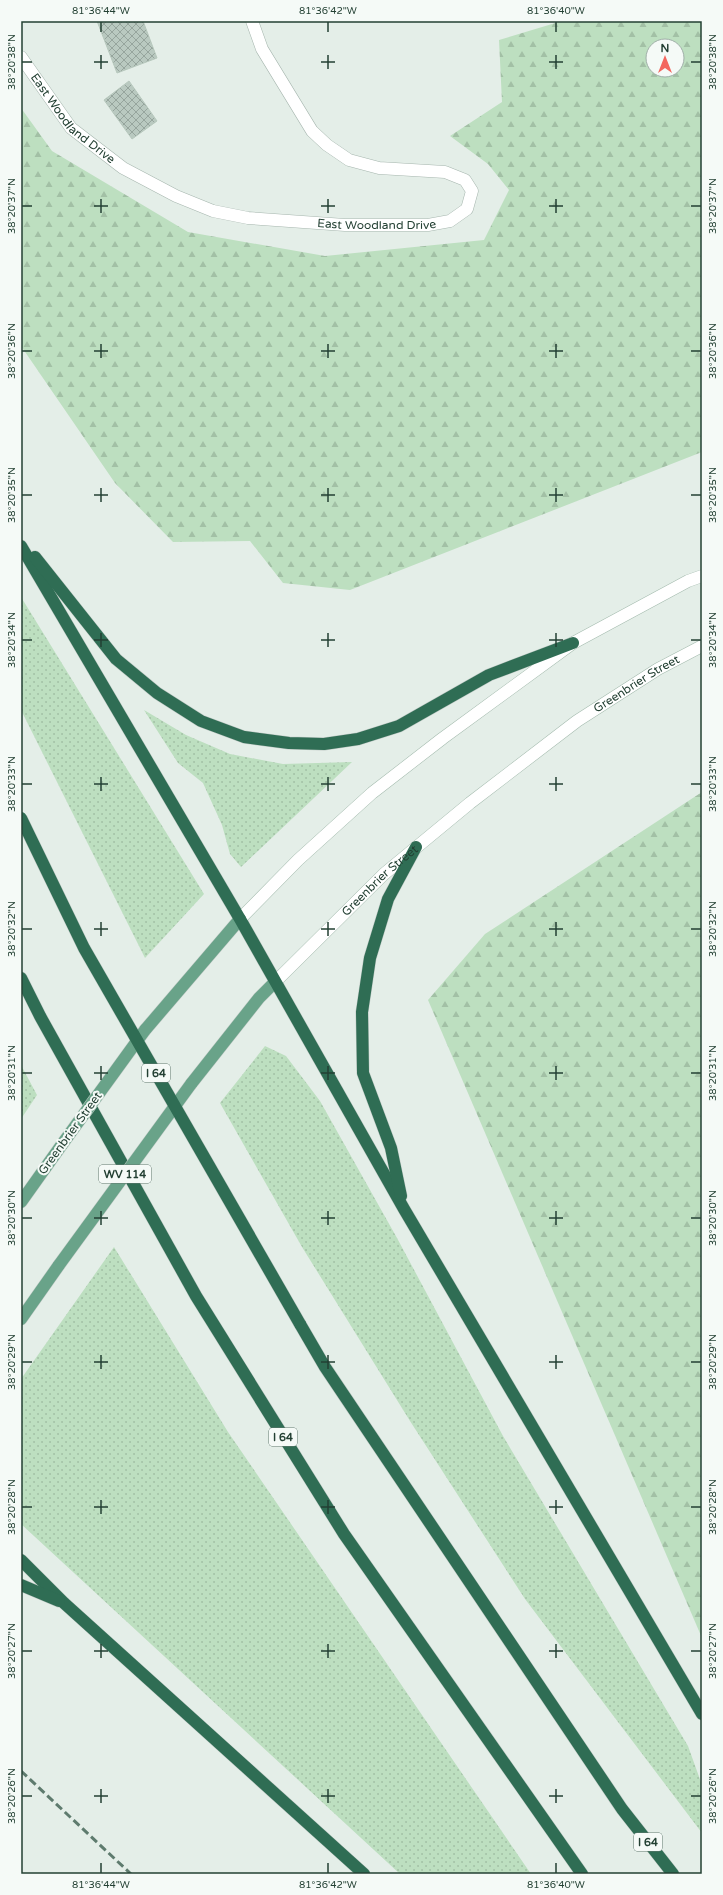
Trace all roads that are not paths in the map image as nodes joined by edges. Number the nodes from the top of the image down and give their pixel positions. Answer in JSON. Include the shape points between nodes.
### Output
{"nodes":[{"id":1,"x":252,"y":21,"type":"edge"},
{"id":2,"x":21,"y":57,"type":"edge"},
{"id":3,"x":21,"y":539,"type":"edge"},
{"id":4,"x":21,"y":546,"type":"edge"},
{"id":5,"x":702,"y":576,"type":"edge"},
{"id":6,"x":573,"y":643,"type":"junction"},
{"id":7,"x":702,"y":646,"type":"edge"},
{"id":8,"x":21,"y":818,"type":"edge"},
{"id":9,"x":416,"y":847,"type":"junction"},
{"id":10,"x":240,"y":920,"type":"junction"},
{"id":11,"x":21,"y":978,"type":"edge"},
{"id":12,"x":275,"y":982,"type":"junction"},
{"id":13,"x":23,"y":1198,"type":"edge"},
{"id":14,"x":404,"y":1209,"type":"junction"},
{"id":15,"x":21,"y":1319,"type":"edge"},
{"id":16,"x":21,"y":1560,"type":"edge"},
{"id":17,"x":21,"y":1585,"type":"edge"},
{"id":18,"x":64,"y":1603,"type":"junction"},
{"id":19,"x":702,"y":1714,"type":"edge"},
{"id":20,"x":364,"y":1874,"type":"edge"},
{"id":21,"x":582,"y":1874,"type":"edge"},
{"id":22,"x":673,"y":1874,"type":"edge"}],
"edges":[{"from":1,"to":2,"type":"main road","name":"East Woodland Drive","via":[[262,49],[312,131],[327,145],[349,160],[379,168],[445,172],[465,180],[472,191],[467,209],[450,221],[428,225],[345,225],[248,218],[213,211],[176,196],[122,168],[71,128]]},
{"from":3,"to":6,"type":"highway","via":[[116,659],[156,693],[201,721],[244,737],[289,743],[324,744],[358,740],[399,726],[489,676]]},
{"from":4,"to":10,"type":"highway"},
{"from":5,"to":6,"type":"main road","name":"Greenbrier Street","via":[[688,581]]},
{"from":6,"to":10,"type":"main road","name":"Greenbrier Street","via":[[442,738],[372,793],[298,860]]},
{"from":7,"to":9,"type":"main road","name":"Greenbrier Street","number":"WV 114","via":[[658,669],[577,721]]},
{"from":8,"to":22,"type":"highway","number":"I 64","bridge":true,"via":[[84,948],[324,1367],[622,1809]]},
{"from":9,"to":12,"type":"main road","name":"Greenbrier Street","number":"WV 114","via":[[384,874]]},
{"from":9,"to":14,"type":"highway","via":[[388,899],[370,958],[362,1012],[364,1074],[390,1148]]},
{"from":10,"to":12,"type":"highway"},
{"from":10,"to":13,"type":"main road","name":"Greenbrier Street","bridge":true,"via":[[145,1030]]},
{"from":11,"to":21,"type":"highway","number":"I 64","via":[[196,1296],[344,1534]]},
{"from":12,"to":14,"type":"highway"},
{"from":12,"to":15,"type":"main road","name":"Greenbrier Street","number":"WV 114","bridge":true,"via":[[259,998],[191,1084]]},
{"from":14,"to":19,"type":"highway"},
{"from":16,"to":18,"type":"highway"},
{"from":17,"to":18,"type":"highway"},
{"from":18,"to":20,"type":"highway"}]}
